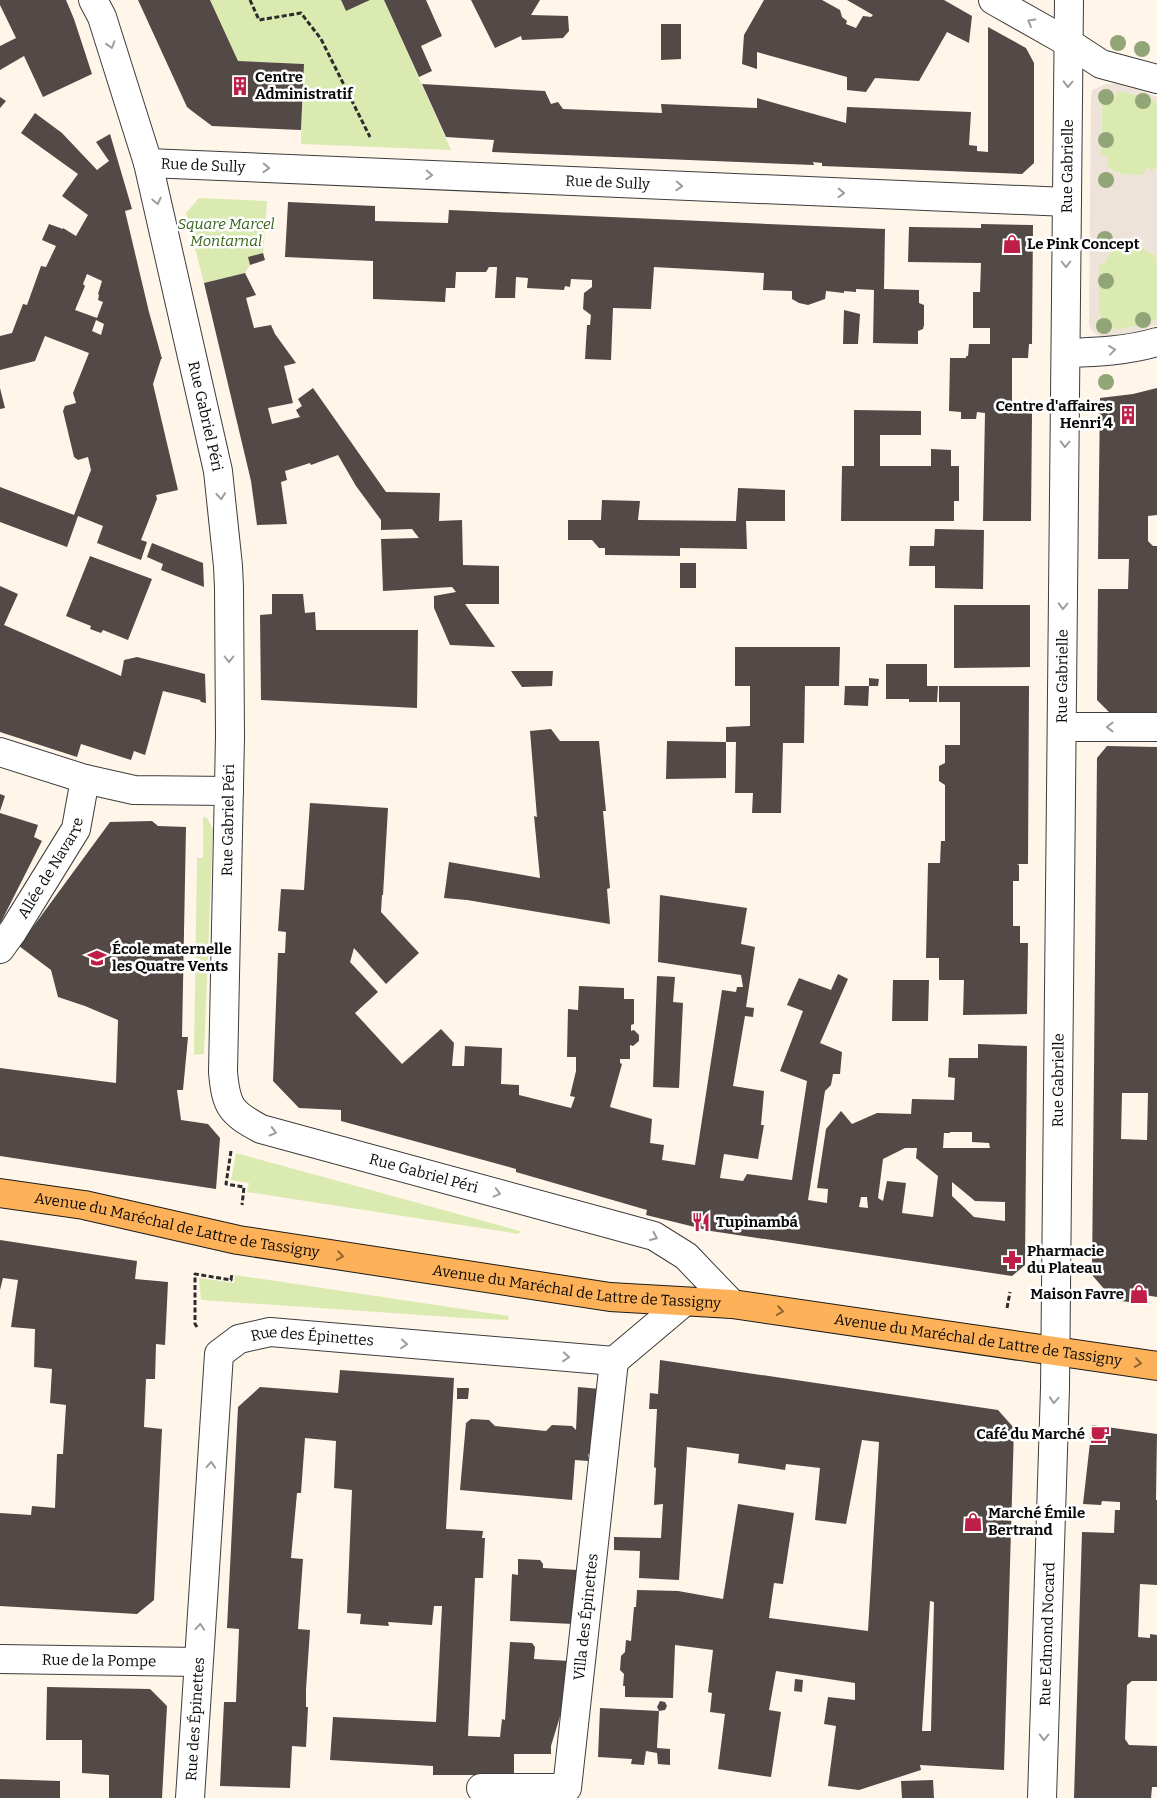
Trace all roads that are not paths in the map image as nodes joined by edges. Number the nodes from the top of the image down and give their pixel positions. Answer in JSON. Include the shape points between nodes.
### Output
{"nodes":[{"id":1,"x":93,"y":0,"type":"edge"},
{"id":2,"x":993,"y":0,"type":"edge"},
{"id":3,"x":1069,"y":0,"type":"edge"},
{"id":4,"x":1069,"y":44,"type":"junction"},
{"id":5,"x":1157,"y":79,"type":"edge"},
{"id":6,"x":148,"y":163,"type":"junction"},
{"id":7,"x":1067,"y":202,"type":"junction"},
{"id":8,"x":1157,"y":342,"type":"edge"},
{"id":9,"x":1066,"y":353,"type":"junction"},
{"id":10,"x":1062,"y":727,"type":"junction"},
{"id":11,"x":1157,"y":727,"type":"edge"},
{"id":12,"x":0,"y":752,"type":"edge"},
{"id":13,"x":85,"y":779,"type":"junction"},
{"id":14,"x":229,"y":791,"type":"junction"},
{"id":15,"x":0,"y":949,"type":"edge"},
{"id":16,"x":0,"y":1193,"type":"edge"},
{"id":17,"x":684,"y":1302,"type":"junction"},
{"id":18,"x":732,"y":1304,"type":"junction"},
{"id":19,"x":1056,"y":1351,"type":"junction"},
{"id":20,"x":614,"y":1361,"type":"junction"},
{"id":21,"x":1157,"y":1366,"type":"edge"},
{"id":22,"x":0,"y":1659,"type":"edge"},
{"id":23,"x":198,"y":1662,"type":"junction"},
{"id":24,"x":481,"y":1788,"type":"dead end"},
{"id":25,"x":190,"y":1798,"type":"edge"},
{"id":26,"x":1042,"y":1798,"type":"edge"}],
"edges":[{"from":1,"to":6,"type":"street","name":"Rue Gabriel Péri","one_way":true,"via":[[102,17]]},
{"from":4,"to":2,"type":"street","one_way":true},
{"from":3,"to":4,"type":"street","name":"Rue Gabrielle"},
{"from":4,"to":5,"type":"street","via":[[1100,64]]},
{"from":4,"to":7,"type":"street","name":"Rue Gabrielle","one_way":true},
{"from":6,"to":7,"type":"street","name":"Rue de Sully","one_way":true},
{"from":6,"to":14,"type":"street","name":"Rue Gabriel Péri","one_way":true,"via":[[218,471],[228,566]]},
{"from":7,"to":9,"type":"street","name":"Rue Gabrielle","one_way":true},
{"from":9,"to":8,"type":"street","one_way":true,"via":[[1138,348]]},
{"from":9,"to":10,"type":"street","name":"Rue Gabrielle","one_way":true},
{"from":11,"to":10,"type":"street","one_way":true},
{"from":10,"to":19,"type":"street","name":"Rue Gabrielle"},
{"from":12,"to":13,"type":"street"},
{"from":13,"to":14,"type":"street","via":[[134,790]]},
{"from":13,"to":15,"type":"street","name":"Allée de Navarre","via":[[76,829]]},
{"from":14,"to":18,"type":"street","name":"Rue Gabriel Péri","one_way":true,"via":[[223,1072],[224,1091],[231,1109],[262,1129],[654,1236],[686,1256]]},
{"from":16,"to":17,"type":"main road","name":"Avenue du Maréchal de Lattre de Tassigny","one_way":true,"via":[[84,1205],[238,1240],[610,1297]]},
{"from":17,"to":18,"type":"main road","name":"Avenue du Maréchal de Lattre de Tassigny"},
{"from":17,"to":20,"type":"street"},
{"from":18,"to":19,"type":"main road","name":"Avenue du Maréchal de Lattre de Tassigny","one_way":true},
{"from":19,"to":21,"type":"main road","name":"Avenue du Maréchal de Lattre de Tassigny","one_way":true},
{"from":19,"to":26,"type":"street","name":"Rue Edmond Nocard","one_way":true},
{"from":23,"to":20,"type":"street","name":"Rue des Épinettes","one_way":true,"via":[[219,1354],[239,1339],[270,1332]]},
{"from":20,"to":24,"type":"street","name":"Villa des Épinettes","via":[[567,1788]]},
{"from":22,"to":23,"type":"street","name":"Rue de la Pompe"},
{"from":23,"to":25,"type":"street","name":"Rue des Épinettes"}]}
